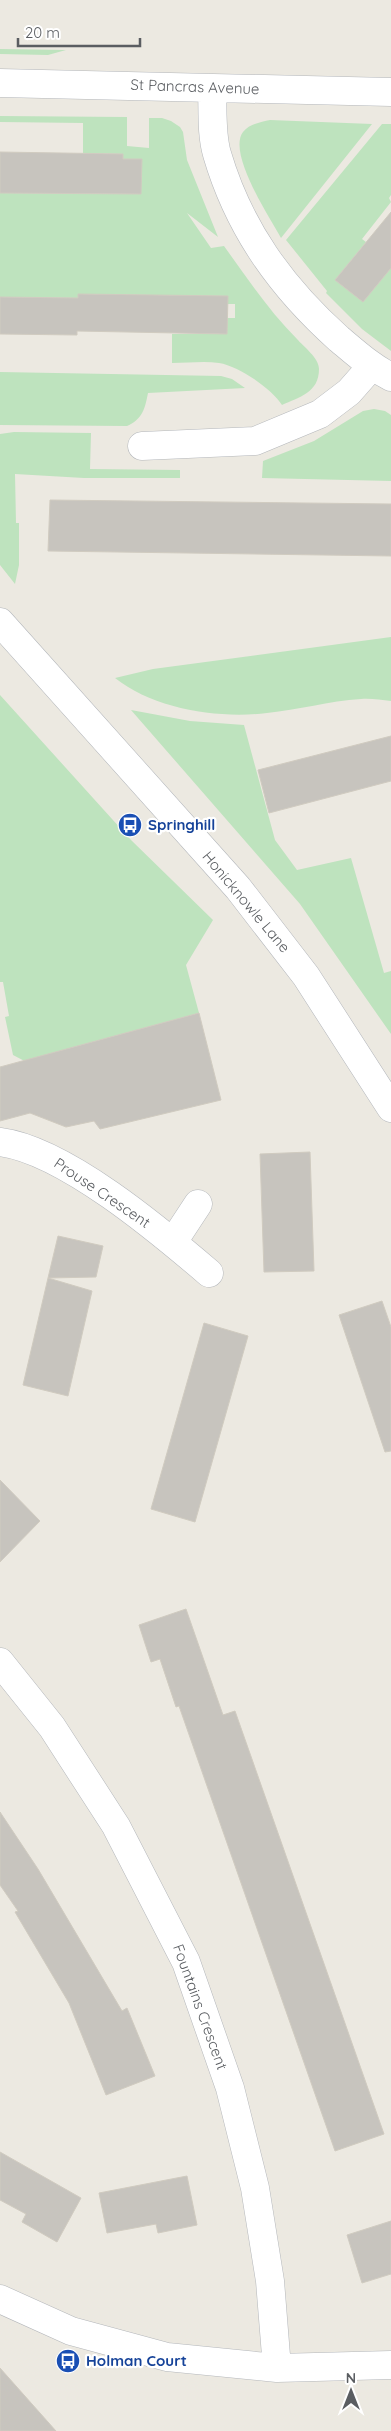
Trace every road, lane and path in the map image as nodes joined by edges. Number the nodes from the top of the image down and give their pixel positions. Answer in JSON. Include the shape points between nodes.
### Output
{"nodes":[{"id":1,"x":0,"y":82,"type":"edge"},
{"id":2,"x":212,"y":89,"type":"junction"},
{"id":3,"x":391,"y":92,"type":"edge"},
{"id":4,"x":381,"y":372,"type":"edge"},
{"id":5,"x":142,"y":446,"type":"dead end"},
{"id":6,"x":0,"y":622,"type":"edge"},
{"id":7,"x":391,"y":1108,"type":"edge"},
{"id":8,"x":0,"y":1142,"type":"edge"},
{"id":9,"x":198,"y":1204,"type":"dead end"},
{"id":10,"x":173,"y":1242,"type":"junction"},
{"id":11,"x":209,"y":1273,"type":"dead end"},
{"id":12,"x":0,"y":1662,"type":"edge"},
{"id":13,"x":0,"y":2299,"type":"edge"},
{"id":14,"x":391,"y":2364,"type":"edge"},
{"id":15,"x":278,"y":2368,"type":"junction"}],
"edges":[{"from":1,"to":2,"type":"street","name":"St Pancras Avenue"},
{"from":2,"to":3,"type":"street","name":"St Pancras Avenue"},
{"from":2,"to":4,"type":"street","via":[[216,151],[232,200],[264,258],[314,316]]},
{"from":4,"to":5,"type":"street","via":[[320,414],[255,441]]},
{"from":6,"to":7,"type":"street","name":"Honicknowle Lane","via":[[238,888],[306,976]]},
{"from":8,"to":10,"type":"street","name":"Prouse Crescent","via":[[55,1160]]},
{"from":9,"to":10,"type":"street"},
{"from":10,"to":11,"type":"street","name":"Prouse Crescent"},
{"from":12,"to":15,"type":"street","name":"Fountains Crescent","via":[[52,1727],[116,1826],[186,1962],[230,2088],[255,2188],[270,2281]]},
{"from":13,"to":15,"type":"street","via":[[72,2331],[167,2357]]},
{"from":14,"to":15,"type":"street"}]}
